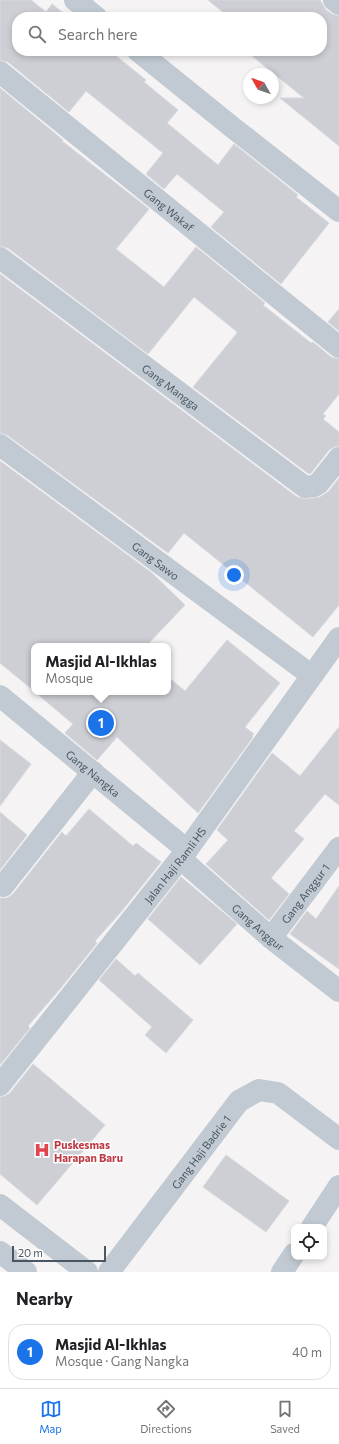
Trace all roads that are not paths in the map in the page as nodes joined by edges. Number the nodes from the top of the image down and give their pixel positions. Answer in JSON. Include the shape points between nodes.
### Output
{"nodes":[{"id":1,"x":76,"y":0,"type":"edge"},
{"id":2,"x":334,"y":0,"type":"edge"},
{"id":3,"x":339,"y":4,"type":"edge"},
{"id":4,"x":90,"y":12,"type":"edge"},
{"id":5,"x":144,"y":56,"type":"edge"},
{"id":6,"x":0,"y":72,"type":"edge"},
{"id":7,"x":339,"y":210,"type":"edge"},
{"id":8,"x":0,"y":258,"type":"edge"},
{"id":9,"x":339,"y":347,"type":"edge"},
{"id":10,"x":0,"y":445,"type":"edge"},
{"id":11,"x":339,"y":458,"type":"edge"},
{"id":12,"x":339,"y":638,"type":"edge"},
{"id":13,"x":311,"y":675,"type":"junction"},
{"id":14,"x":0,"y":696,"type":"edge"},
{"id":15,"x":93,"y":772,"type":"junction"},
{"id":16,"x":339,"y":848,"type":"edge"},
{"id":17,"x":184,"y":854,"type":"junction"},
{"id":18,"x":3,"y":886,"type":"dead end"},
{"id":19,"x":271,"y":938,"type":"junction"},
{"id":20,"x":339,"y":991,"type":"edge"},
{"id":21,"x":0,"y":1085,"type":"edge"},
{"id":22,"x":339,"y":1139,"type":"edge"},
{"id":23,"x":339,"y":1186,"type":"edge"},
{"id":24,"x":0,"y":1205,"type":"edge"},
{"id":25,"x":314,"y":1224,"type":"edge"},
{"id":26,"x":0,"y":1252,"type":"edge"},
{"id":27,"x":291,"y":1258,"type":"edge"},
{"id":28,"x":26,"y":1272,"type":"edge"},
{"id":29,"x":87,"y":1272,"type":"edge"},
{"id":30,"x":109,"y":1272,"type":"edge"},
{"id":31,"x":282,"y":1272,"type":"edge"}],
"edges":[{"from":1,"to":4,"type":"street"},
{"from":2,"to":3,"type":"street"},
{"from":5,"to":7,"type":"street"},
{"from":6,"to":9,"type":"street","name":"Gang Wakaf"},
{"from":8,"to":11,"type":"street","name":"Gang Mangga","via":[[305,487],[319,483]]},
{"from":10,"to":13,"type":"street","name":"Gang Sawo"},
{"from":12,"to":13,"type":"street","name":"Jalan Haji Ramli HS"},
{"from":13,"to":17,"type":"street","name":"Jalan Haji Ramli HS"},
{"from":14,"to":15,"type":"street","name":"Gang Nangka"},
{"from":15,"to":17,"type":"street","name":"Gang Nangka"},
{"from":15,"to":18,"type":"street"},
{"from":16,"to":19,"type":"street","name":"Gang Anggur 1"},
{"from":17,"to":19,"type":"street","name":"Gang Anggur"},
{"from":17,"to":21,"type":"street","name":"Jalan Haji Ramli HS"},
{"from":19,"to":20,"type":"street","name":"Gang Anggur"},
{"from":22,"to":30,"type":"street","name":"Gang Haji Badrie 1","via":[[278,1093],[259,1090],[239,1101]]},
{"from":23,"to":25,"type":"street"},
{"from":24,"to":29,"type":"street"},
{"from":26,"to":28,"type":"street"},
{"from":27,"to":31,"type":"street"}]}
